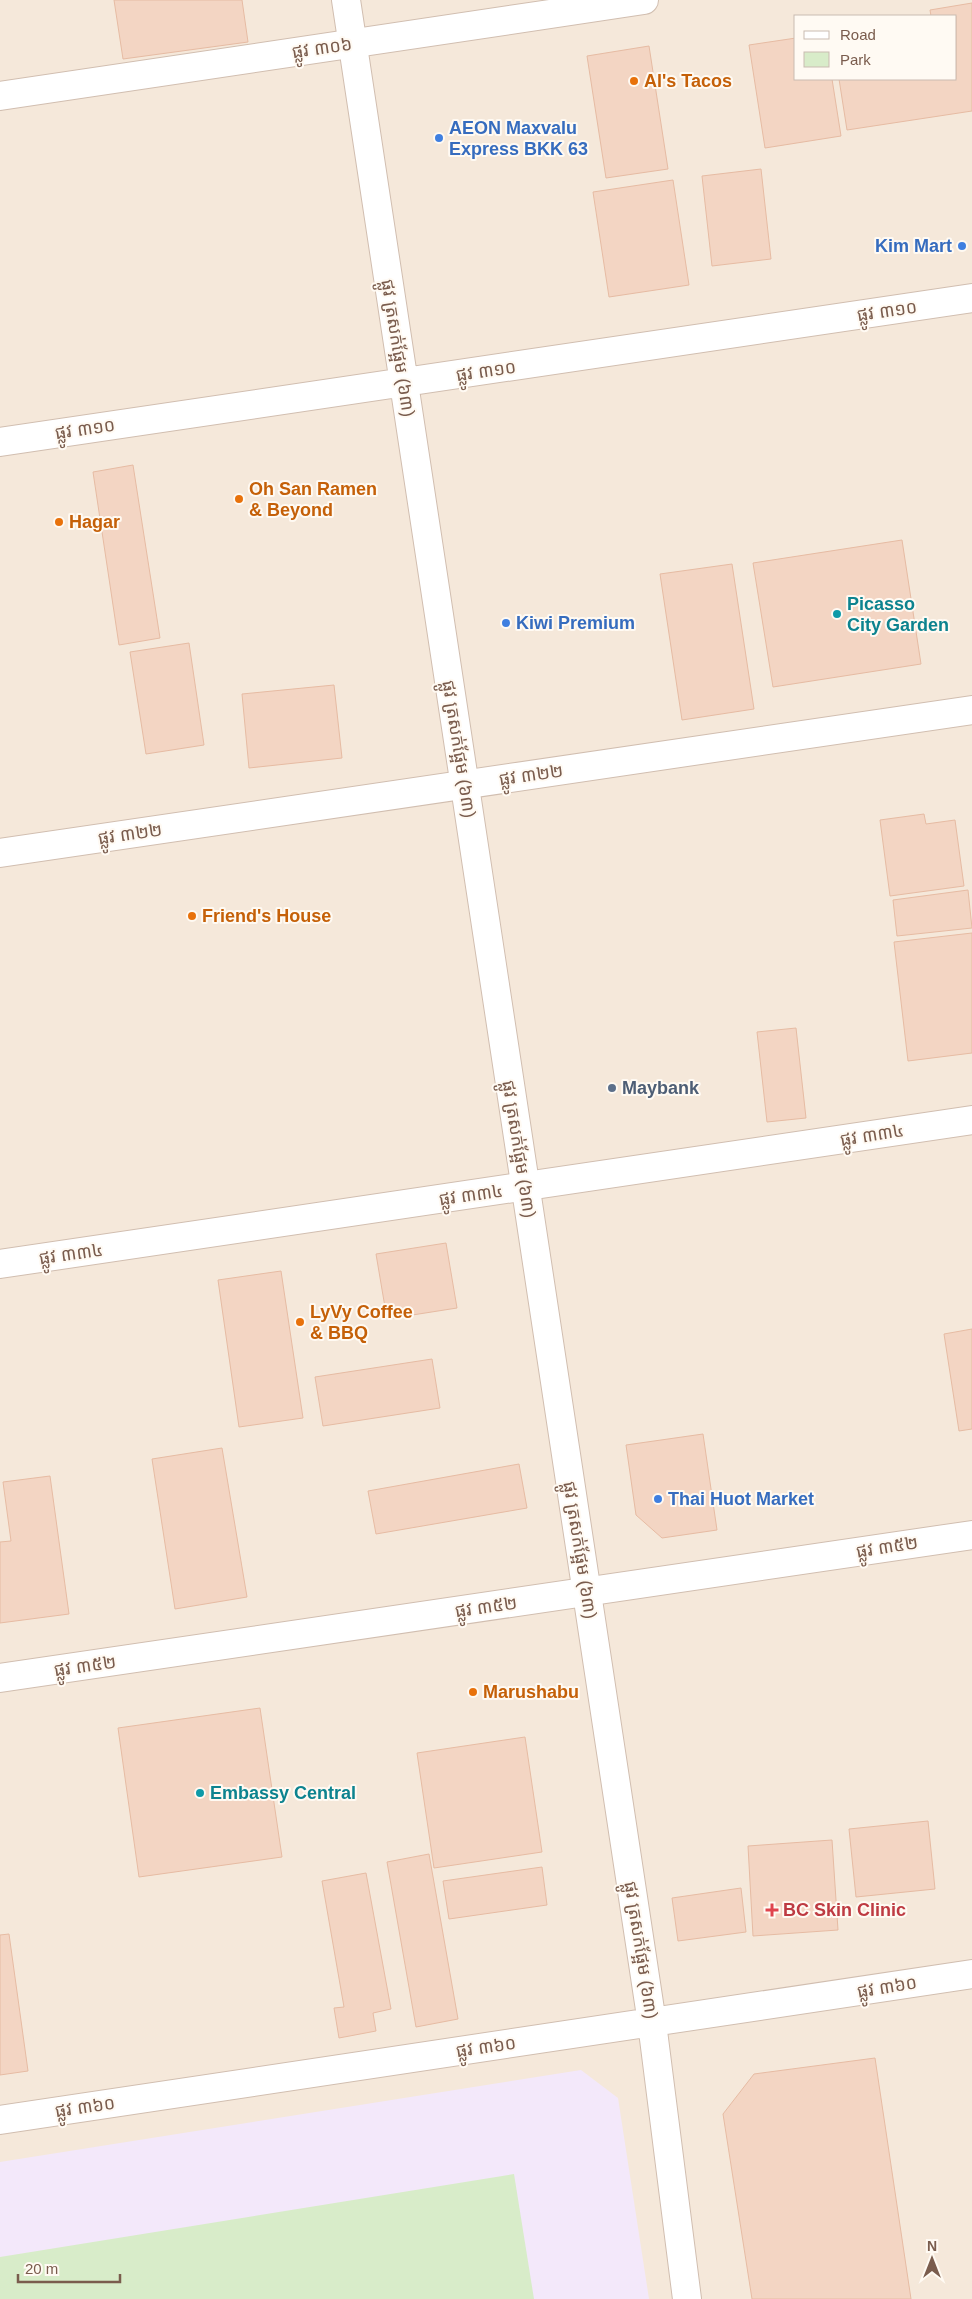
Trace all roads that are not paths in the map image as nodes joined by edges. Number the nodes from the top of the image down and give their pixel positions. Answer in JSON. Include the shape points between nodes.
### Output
{"nodes":[{"id":1,"x":346,"y":0,"type":"edge"},
{"id":2,"x":644,"y":0,"type":"edge"},
{"id":3,"x":352,"y":44,"type":"junction"},
{"id":4,"x":0,"y":96,"type":"edge"},
{"id":5,"x":972,"y":298,"type":"edge"},
{"id":6,"x":404,"y":383,"type":"junction"},
{"id":7,"x":0,"y":442,"type":"edge"},
{"id":8,"x":972,"y":710,"type":"edge"},
{"id":9,"x":464,"y":785,"type":"junction"},
{"id":10,"x":0,"y":854,"type":"edge"},
{"id":11,"x":972,"y":1120,"type":"edge"},
{"id":12,"x":525,"y":1187,"type":"junction"},
{"id":13,"x":0,"y":1264,"type":"edge"},
{"id":14,"x":972,"y":1534,"type":"edge"},
{"id":15,"x":587,"y":1592,"type":"junction"},
{"id":16,"x":0,"y":1678,"type":"edge"},
{"id":17,"x":972,"y":1974,"type":"edge"},
{"id":18,"x":652,"y":2023,"type":"junction"},
{"id":19,"x":0,"y":2120,"type":"edge"},
{"id":20,"x":687,"y":2299,"type":"edge"}],
"edges":[{"from":1,"to":3,"type":"street","name":"ផ្លូវ ត្រសក់ផ្អែម (៦៣)"},
{"from":2,"to":3,"type":"street","name":"ផ្លូវ ៣០៦"},
{"from":3,"to":4,"type":"street","name":"ផ្លូវ ៣០៦"},
{"from":3,"to":6,"type":"street","name":"ផ្លូវ ត្រសក់ផ្អែម (៦៣)"},
{"from":5,"to":6,"type":"street","name":"ផ្លូវ ៣១០"},
{"from":6,"to":7,"type":"street","name":"ផ្លូវ ៣១០"},
{"from":6,"to":9,"type":"street","name":"ផ្លូវ ត្រសក់ផ្អែម (៦៣)"},
{"from":8,"to":9,"type":"street","name":"ផ្លូវ ៣២២"},
{"from":9,"to":10,"type":"street","name":"ផ្លូវ ៣២២"},
{"from":9,"to":12,"type":"street","name":"ផ្លូវ ត្រសក់ផ្អែម (៦៣)"},
{"from":11,"to":12,"type":"street","name":"ផ្លូវ ៣៣៤"},
{"from":12,"to":13,"type":"street","name":"ផ្លូវ ៣៣៤"},
{"from":12,"to":15,"type":"street","name":"ផ្លូវ ត្រសក់ផ្អែម (៦៣)"},
{"from":14,"to":15,"type":"street","name":"ផ្លូវ ៣៥២"},
{"from":15,"to":16,"type":"street","name":"ផ្លូវ ៣៥២"},
{"from":15,"to":18,"type":"street","name":"ផ្លូវ ត្រសក់ផ្អែម (៦៣)"},
{"from":17,"to":18,"type":"street","name":"ផ្លូវ ៣៦០"},
{"from":18,"to":19,"type":"street","name":"ផ្លូវ ៣៦០"},
{"from":18,"to":20,"type":"street","name":"ផ្លូវ ត្រសក់ផ្អែម (៦៣)"}]}
